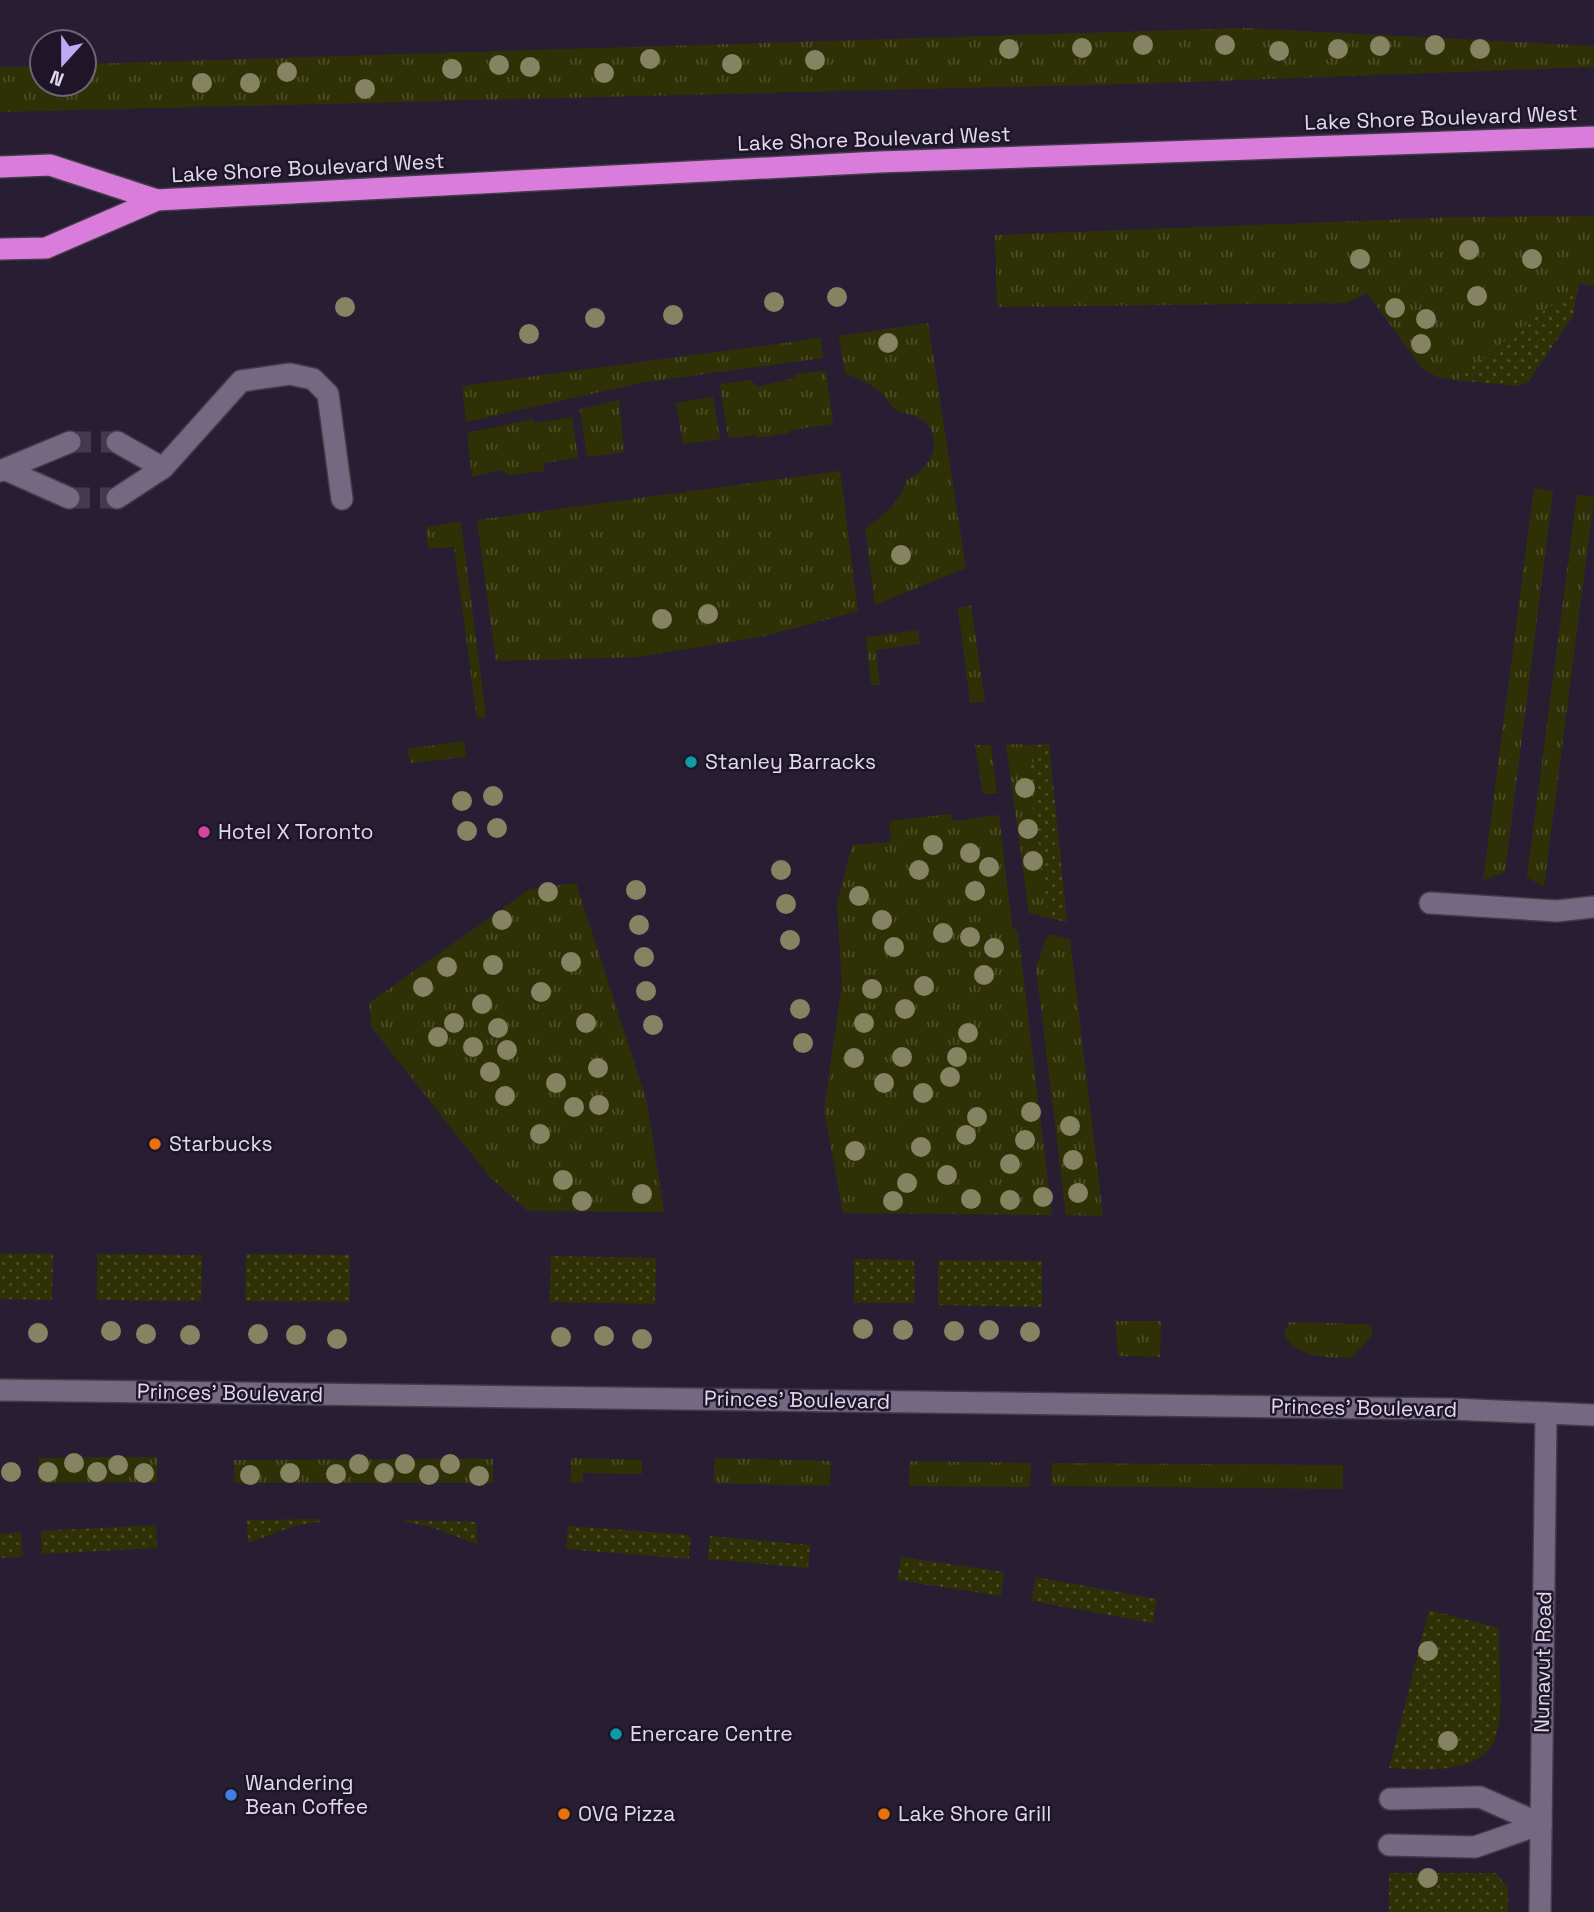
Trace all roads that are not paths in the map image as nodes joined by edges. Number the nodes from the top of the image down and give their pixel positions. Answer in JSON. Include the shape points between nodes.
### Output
{"nodes":[{"id":1,"x":1594,"y":137,"type":"edge"},
{"id":2,"x":0,"y":167,"type":"edge"},
{"id":3,"x":157,"y":200,"type":"junction"},
{"id":4,"x":0,"y":249,"type":"edge"},
{"id":5,"x":70,"y":442,"type":"tunnel mouth"},
{"id":6,"x":117,"y":442,"type":"tunnel mouth"},
{"id":7,"x":163,"y":468,"type":"junction"},
{"id":8,"x":3,"y":471,"type":"edge"},
{"id":9,"x":69,"y":498,"type":"tunnel mouth"},
{"id":10,"x":117,"y":498,"type":"tunnel mouth"},
{"id":11,"x":342,"y":499,"type":"dead end"},
{"id":12,"x":1430,"y":903,"type":"dead end"},
{"id":13,"x":1594,"y":907,"type":"edge"},
{"id":14,"x":0,"y":1390,"type":"edge"},
{"id":15,"x":1546,"y":1413,"type":"junction"},
{"id":16,"x":1594,"y":1415,"type":"edge"},
{"id":17,"x":1390,"y":1799,"type":"dead end"},
{"id":18,"x":1541,"y":1824,"type":"junction"},
{"id":19,"x":1389,"y":1845,"type":"dead end"},
{"id":20,"x":1540,"y":1912,"type":"edge"}],
"edges":[{"from":1,"to":3,"type":"highway","name":"Lake Shore Boulevard West","via":[[879,162]]},
{"from":2,"to":3,"type":"highway","name":"Lake Shore Boulevard West","via":[[50,165]]},
{"from":3,"to":4,"type":"highway","name":"Lake Shore Boulevard West","via":[[47,248]]},
{"from":5,"to":8,"type":"street"},
{"from":6,"to":7,"type":"street"},
{"from":7,"to":10,"type":"street"},
{"from":7,"to":11,"type":"street","via":[[241,381],[290,374],[313,379],[328,394]]},
{"from":8,"to":9,"type":"street"},
{"from":12,"to":13,"type":"street","via":[[1558,911]]},
{"from":14,"to":15,"type":"street","name":"Princes' Boulevard"},
{"from":15,"to":16,"type":"street","name":"Princes' Boulevard"},
{"from":15,"to":18,"type":"street","name":"Nunavut Road"},
{"from":17,"to":18,"type":"street","via":[[1480,1797]]},
{"from":18,"to":19,"type":"street","via":[[1475,1847]]},
{"from":18,"to":20,"type":"street","name":"Nunavut Road"}]}
